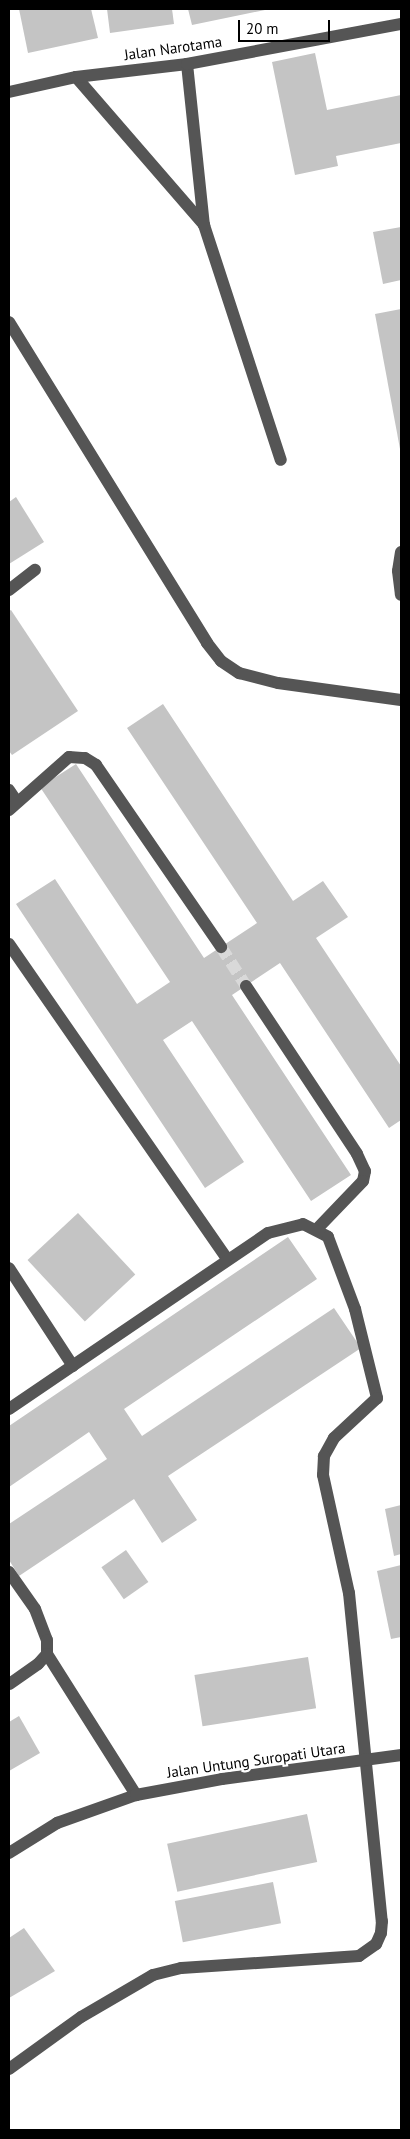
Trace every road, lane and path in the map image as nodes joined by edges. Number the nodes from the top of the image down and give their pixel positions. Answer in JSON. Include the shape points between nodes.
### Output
{"nodes":[{"id":1,"x":401,"y":24,"type":"edge"},
{"id":2,"x":187,"y":64,"type":"junction"},
{"id":3,"x":76,"y":77,"type":"junction"},
{"id":4,"x":9,"y":92,"type":"edge"},
{"id":5,"x":204,"y":225,"type":"junction"},
{"id":6,"x":9,"y":322,"type":"edge"},
{"id":7,"x":282,"y":460,"type":"dead end"},
{"id":8,"x":401,"y":552,"type":"edge"},
{"id":9,"x":35,"y":570,"type":"dead end"},
{"id":10,"x":9,"y":590,"type":"edge"},
{"id":11,"x":401,"y":595,"type":"edge"},
{"id":12,"x":401,"y":700,"type":"edge"},
{"id":13,"x":9,"y":790,"type":"edge"},
{"id":14,"x":13,"y":806,"type":"edge"},
{"id":15,"x":9,"y":944,"type":"edge"},
{"id":16,"x":221,"y":947,"type":"tunnel mouth"},
{"id":17,"x":246,"y":986,"type":"tunnel mouth"},
{"id":18,"x":317,"y":1229,"type":"junction"},
{"id":19,"x":228,"y":1260,"type":"junction"},
{"id":20,"x":9,"y":1268,"type":"edge"},
{"id":21,"x":73,"y":1366,"type":"junction"},
{"id":22,"x":9,"y":1409,"type":"edge"},
{"id":23,"x":9,"y":1572,"type":"edge"},
{"id":24,"x":47,"y":1654,"type":"junction"},
{"id":25,"x":9,"y":1684,"type":"edge"},
{"id":26,"x":401,"y":1755,"type":"edge"},
{"id":27,"x":365,"y":1761,"type":"junction"},
{"id":28,"x":136,"y":1795,"type":"junction"},
{"id":29,"x":9,"y":1853,"type":"edge"},
{"id":30,"x":9,"y":2069,"type":"edge"}],
"edges":[{"from":1,"to":2,"type":"street","name":"Jalan Narotama"},
{"from":2,"to":3,"type":"street","name":"Jalan Narotama"},
{"from":2,"to":5,"type":"street"},
{"from":3,"to":4,"type":"street","name":"Jalan Narotama"},
{"from":3,"to":5,"type":"street"},
{"from":5,"to":7,"type":"street"},
{"from":6,"to":12,"type":"street","via":[[207,644],[221,661],[239,673],[278,683]]},
{"from":8,"to":11,"type":"street","via":[[398,571]]},
{"from":9,"to":10,"type":"street"},
{"from":13,"to":14,"type":"street"},
{"from":14,"to":16,"type":"street","via":[[69,757],[85,758],[96,765]]},
{"from":15,"to":19,"type":"street"},
{"from":17,"to":18,"type":"street","via":[[358,1154],[365,1171],[363,1181]]},
{"from":18,"to":19,"type":"street","via":[[292,1224],[268,1233]]},
{"from":18,"to":27,"type":"street","via":[[328,1238],[337,1256],[355,1309],[377,1398],[334,1438],[324,1456],[323,1475],[349,1592]]},
{"from":19,"to":21,"type":"street"},
{"from":20,"to":21,"type":"street"},
{"from":21,"to":22,"type":"street"},
{"from":23,"to":24,"type":"street","via":[[43,1626]]},
{"from":24,"to":25,"type":"street"},
{"from":24,"to":28,"type":"street"},
{"from":26,"to":27,"type":"street","name":"Jalan Untung Suropati Utara"},
{"from":27,"to":28,"type":"street","name":"Jalan Untung Suropati Utara","via":[[222,1778]]},
{"from":27,"to":30,"type":"street","via":[[382,1921],[381,1933],[367,1952],[349,1958],[166,1970],[81,2017]]},
{"from":28,"to":29,"type":"street","name":"Jalan Untung Suropati Utara","via":[[57,1823]]}]}
